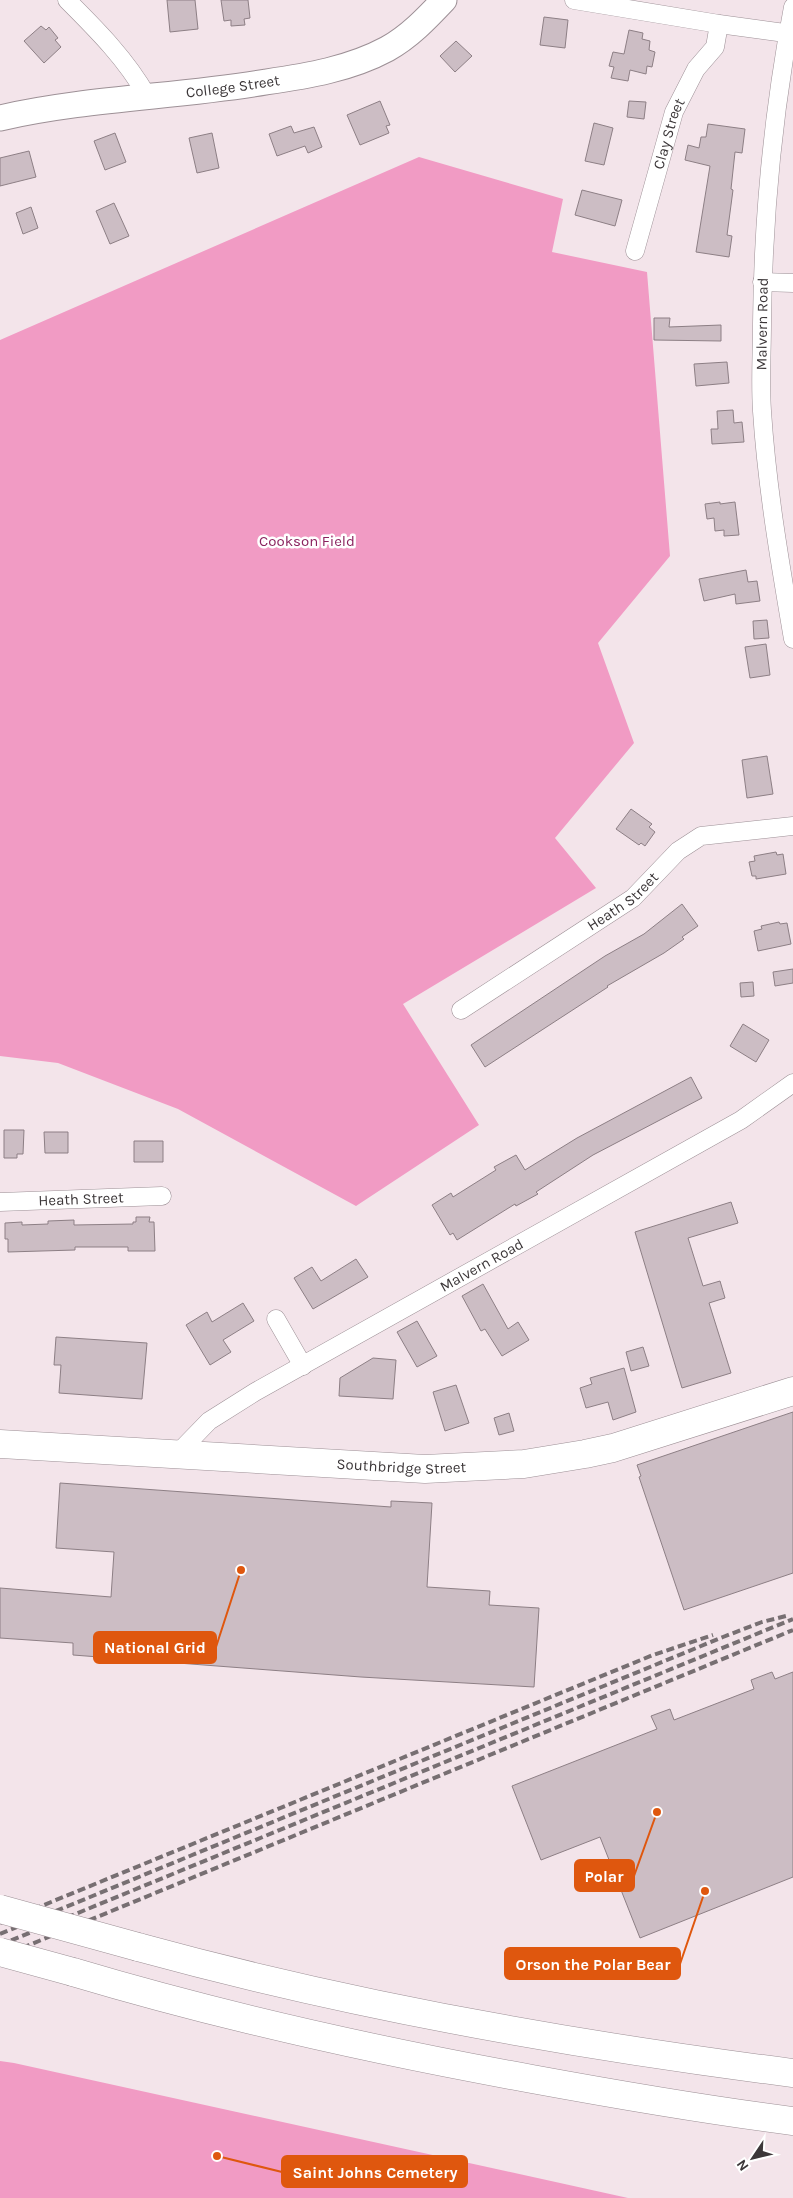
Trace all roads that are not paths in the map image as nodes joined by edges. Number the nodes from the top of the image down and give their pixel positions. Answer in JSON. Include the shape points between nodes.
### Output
{"nodes":[{"id":1,"x":67,"y":0,"type":"edge"},
{"id":2,"x":444,"y":0,"type":"edge"},
{"id":3,"x":574,"y":0,"type":"edge"},
{"id":4,"x":793,"y":7,"type":"edge"},
{"id":5,"x":719,"y":24,"type":"junction"},
{"id":6,"x":790,"y":34,"type":"edge"},
{"id":7,"x":147,"y":96,"type":"junction"},
{"id":8,"x":0,"y":118,"type":"edge"},
{"id":9,"x":635,"y":251,"type":"dead end"},
{"id":10,"x":762,"y":282,"type":"junction"},
{"id":11,"x":793,"y":283,"type":"edge"},
{"id":12,"x":786,"y":555,"type":"edge"},
{"id":13,"x":793,"y":640,"type":"edge"},
{"id":14,"x":793,"y":826,"type":"edge"},
{"id":15,"x":461,"y":1010,"type":"dead end"},
{"id":16,"x":793,"y":1083,"type":"edge"},
{"id":17,"x":162,"y":1196,"type":"dead end"},
{"id":18,"x":0,"y":1202,"type":"edge"},
{"id":19,"x":276,"y":1319,"type":"dead end"},
{"id":20,"x":303,"y":1366,"type":"junction"},
{"id":21,"x":793,"y":1391,"type":"edge"},
{"id":22,"x":0,"y":1444,"type":"edge"},
{"id":23,"x":177,"y":1454,"type":"junction"},
{"id":24,"x":0,"y":1910,"type":"edge"},
{"id":25,"x":0,"y":1952,"type":"edge"},
{"id":26,"x":793,"y":2073,"type":"edge"},
{"id":27,"x":747,"y":2115,"type":"junction"},
{"id":28,"x":793,"y":2121,"type":"edge"},
{"id":29,"x":793,"y":2125,"type":"edge"}],
"edges":[{"from":1,"to":7,"type":"street","via":[[108,41]]},
{"from":2,"to":7,"type":"street","name":"College Street","via":[[413,31],[386,50],[342,67],[235,87]]},
{"from":3,"to":5,"type":"street"},
{"from":4,"to":6,"type":"street","name":"Malvern Road"},
{"from":5,"to":6,"type":"street"},
{"from":5,"to":9,"type":"street","name":"Clay Street","via":[[715,48],[696,69],[674,112]]},
{"from":6,"to":10,"type":"street","name":"Malvern Road","via":[[770,157]]},
{"from":7,"to":8,"type":"street","name":"College Street"},
{"from":10,"to":11,"type":"street"},
{"from":10,"to":12,"type":"street","name":"Malvern Road","via":[[762,409],[770,500]]},
{"from":12,"to":13,"type":"street","name":"Malvern Road"},
{"from":14,"to":15,"type":"street","name":"Heath Street","via":[[701,836],[691,841],[633,898]]},
{"from":16,"to":20,"type":"street","name":"Malvern Road","via":[[741,1120]]},
{"from":17,"to":18,"type":"street","name":"Heath Street"},
{"from":19,"to":20,"type":"street"},
{"from":20,"to":23,"type":"street","name":"Malvern Road","via":[[209,1421]]},
{"from":21,"to":23,"type":"main road","name":"Southbridge Street","via":[[613,1448],[524,1464],[425,1469]]},
{"from":22,"to":23,"type":"main road","name":"Southbridge Street"},
{"from":24,"to":26,"type":"main road","bridge":true,"via":[[207,1966],[420,2014],[556,2040]]},
{"from":25,"to":27,"type":"main road","bridge":true,"via":[[244,2019],[419,2059]]},
{"from":27,"to":28,"type":"main road"},
{"from":27,"to":29,"type":"main road"}]}
